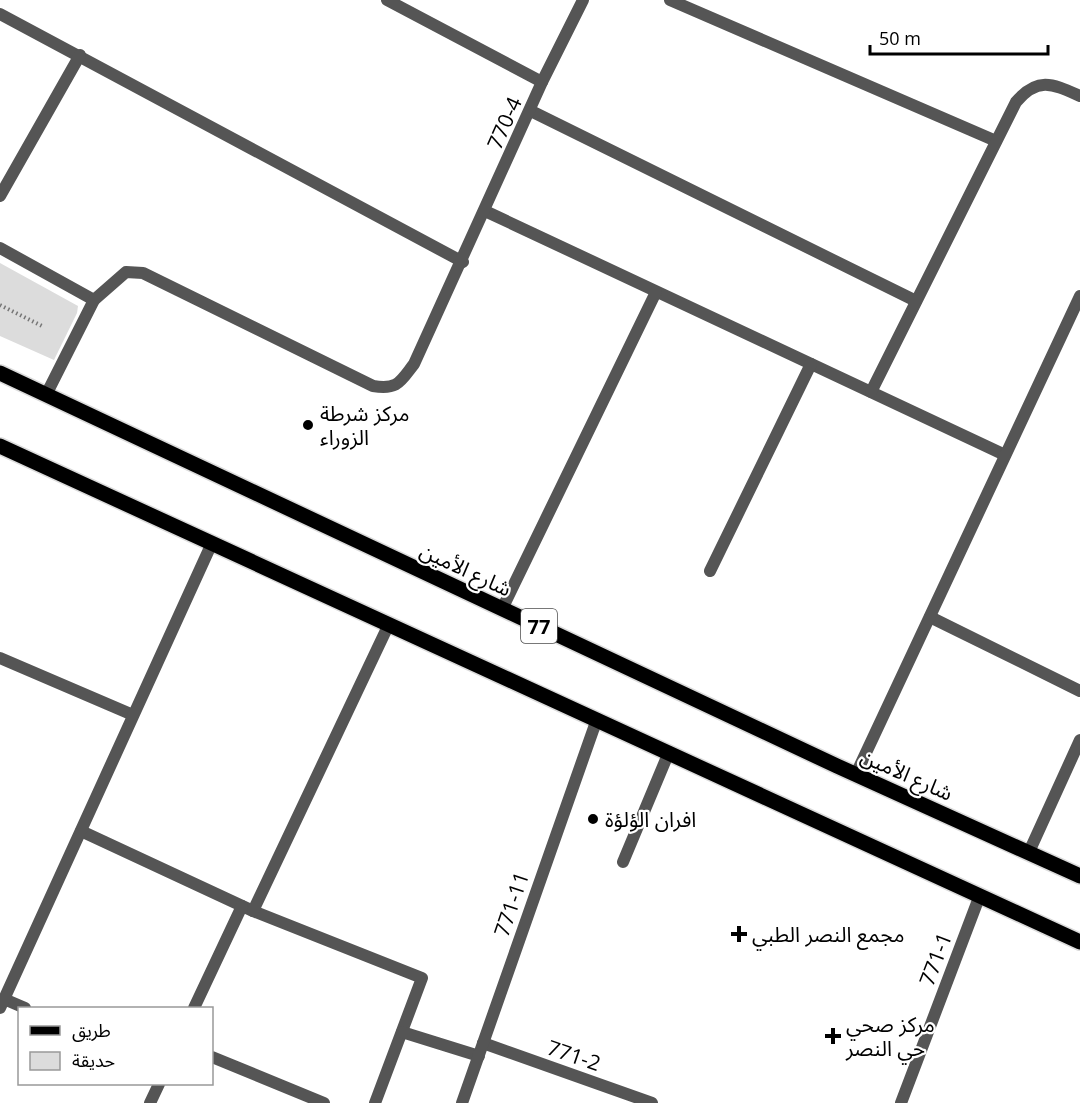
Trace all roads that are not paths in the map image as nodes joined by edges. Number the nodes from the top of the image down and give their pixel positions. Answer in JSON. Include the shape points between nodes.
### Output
{"nodes":[{"id":1,"x":387,"y":0,"type":"edge"},
{"id":2,"x":583,"y":0,"type":"edge"},
{"id":3,"x":670,"y":0,"type":"edge"},
{"id":4,"x":0,"y":14,"type":"edge"},
{"id":5,"x":80,"y":55,"type":"junction"},
{"id":6,"x":542,"y":82,"type":"junction"},
{"id":7,"x":1080,"y":96,"type":"edge"},
{"id":8,"x":531,"y":111,"type":"junction"},
{"id":9,"x":996,"y":141,"type":"junction"},
{"id":10,"x":0,"y":196,"type":"edge"},
{"id":11,"x":485,"y":211,"type":"junction"},
{"id":12,"x":0,"y":249,"type":"edge"},
{"id":13,"x":463,"y":262,"type":"junction"},
{"id":14,"x":656,"y":292,"type":"junction"},
{"id":15,"x":1080,"y":296,"type":"edge"},
{"id":16,"x":94,"y":300,"type":"junction"},
{"id":17,"x":916,"y":301,"type":"junction"},
{"id":18,"x":811,"y":364,"type":"junction"},
{"id":19,"x":0,"y":373,"type":"edge"},
{"id":20,"x":871,"y":392,"type":"junction"},
{"id":21,"x":46,"y":395,"type":"junction"},
{"id":22,"x":0,"y":446,"type":"edge"},
{"id":23,"x":1005,"y":455,"type":"junction"},
{"id":24,"x":212,"y":543,"type":"junction"},
{"id":25,"x":710,"y":571,"type":"dead end"},
{"id":26,"x":502,"y":609,"type":"junction"},
{"id":27,"x":930,"y":617,"type":"junction"},
{"id":28,"x":389,"y":624,"type":"junction"},
{"id":29,"x":0,"y":658,"type":"edge"},
{"id":30,"x":1080,"y":691,"type":"edge"},
{"id":31,"x":133,"y":715,"type":"junction"},
{"id":32,"x":597,"y":719,"type":"junction"},
{"id":33,"x":1080,"y":740,"type":"edge"},
{"id":34,"x":669,"y":752,"type":"junction"},
{"id":35,"x":856,"y":774,"type":"junction"},
{"id":36,"x":81,"y":831,"type":"junction"},
{"id":37,"x":1029,"y":852,"type":"junction"},
{"id":38,"x":623,"y":862,"type":"dead end"},
{"id":39,"x":1080,"y":876,"type":"edge"},
{"id":40,"x":980,"y":896,"type":"junction"},
{"id":41,"x":247,"y":909,"type":"junction"},
{"id":42,"x":1080,"y":942,"type":"edge"},
{"id":43,"x":2,"y":1004,"type":"edge"},
{"id":44,"x":20,"y":1007,"type":"edge"},
{"id":45,"x":195,"y":1007,"type":"edge"},
{"id":46,"x":402,"y":1032,"type":"junction"},
{"id":47,"x":483,"y":1043,"type":"junction"},
{"id":48,"x":479,"y":1056,"type":"junction"},
{"id":49,"x":213,"y":1058,"type":"edge"},
{"id":50,"x":158,"y":1085,"type":"edge"},
{"id":51,"x":150,"y":1103,"type":"edge"},
{"id":52,"x":324,"y":1103,"type":"edge"},
{"id":53,"x":375,"y":1103,"type":"edge"},
{"id":54,"x":462,"y":1103,"type":"edge"},
{"id":55,"x":652,"y":1103,"type":"edge"},
{"id":56,"x":900,"y":1103,"type":"edge"}],
"edges":[{"from":1,"to":6,"type":"street"},
{"from":2,"to":6,"type":"street","name":"770-4"},
{"from":3,"to":9,"type":"street"},
{"from":4,"to":5,"type":"street"},
{"from":5,"to":10,"type":"street"},
{"from":5,"to":13,"type":"street"},
{"from":6,"to":8,"type":"street","name":"770-4"},
{"from":7,"to":9,"type":"street","via":[[1060,87],[1038,84],[1016,102]]},
{"from":8,"to":11,"type":"street","name":"770-4"},
{"from":8,"to":17,"type":"street"},
{"from":9,"to":17,"type":"street"},
{"from":11,"to":13,"type":"street","name":"770-4"},
{"from":11,"to":14,"type":"street"},
{"from":12,"to":16,"type":"street"},
{"from":13,"to":16,"type":"street","name":"770-4","via":[[414,364],[391,388],[364,382],[143,273],[126,272]]},
{"from":14,"to":18,"type":"street"},
{"from":14,"to":26,"type":"street"},
{"from":15,"to":23,"type":"street"},
{"from":16,"to":21,"type":"street"},
{"from":17,"to":20,"type":"street"},
{"from":18,"to":20,"type":"street"},
{"from":18,"to":25,"type":"street"},
{"from":19,"to":21,"type":"main road","name":"شارع الأمين","number":"77"},
{"from":20,"to":23,"type":"street"},
{"from":21,"to":26,"type":"main road","name":"شارع الأمين","number":"77"},
{"from":22,"to":24,"type":"main road"},
{"from":23,"to":27,"type":"street"},
{"from":24,"to":28,"type":"main road"},
{"from":24,"to":31,"type":"street"},
{"from":26,"to":35,"type":"main road","name":"شارع الأمين","number":"77"},
{"from":27,"to":30,"type":"street"},
{"from":27,"to":35,"type":"street"},
{"from":28,"to":32,"type":"main road"},
{"from":28,"to":41,"type":"street"},
{"from":29,"to":31,"type":"street"},
{"from":31,"to":36,"type":"street"},
{"from":32,"to":34,"type":"main road"},
{"from":32,"to":47,"type":"street","name":"771-11"},
{"from":33,"to":37,"type":"street"},
{"from":34,"to":38,"type":"street"},
{"from":34,"to":40,"type":"main road"},
{"from":35,"to":37,"type":"main road","name":"شارع الأمين","number":"77"},
{"from":36,"to":41,"type":"street"},
{"from":36,"to":43,"type":"street"},
{"from":37,"to":39,"type":"main road","name":"شارع الأمين","number":"77"},
{"from":40,"to":42,"type":"main road"},
{"from":40,"to":56,"type":"street","name":"771-1"},
{"from":41,"to":45,"type":"street"},
{"from":41,"to":46,"type":"street","via":[[422,978]]},
{"from":43,"to":44,"type":"street"},
{"from":46,"to":48,"type":"street"},
{"from":46,"to":53,"type":"street"},
{"from":47,"to":48,"type":"street","name":"771-11"},
{"from":47,"to":55,"type":"street","name":"771-2"},
{"from":48,"to":54,"type":"street","name":"771-11"},
{"from":49,"to":52,"type":"street"},
{"from":50,"to":51,"type":"street"}]}
